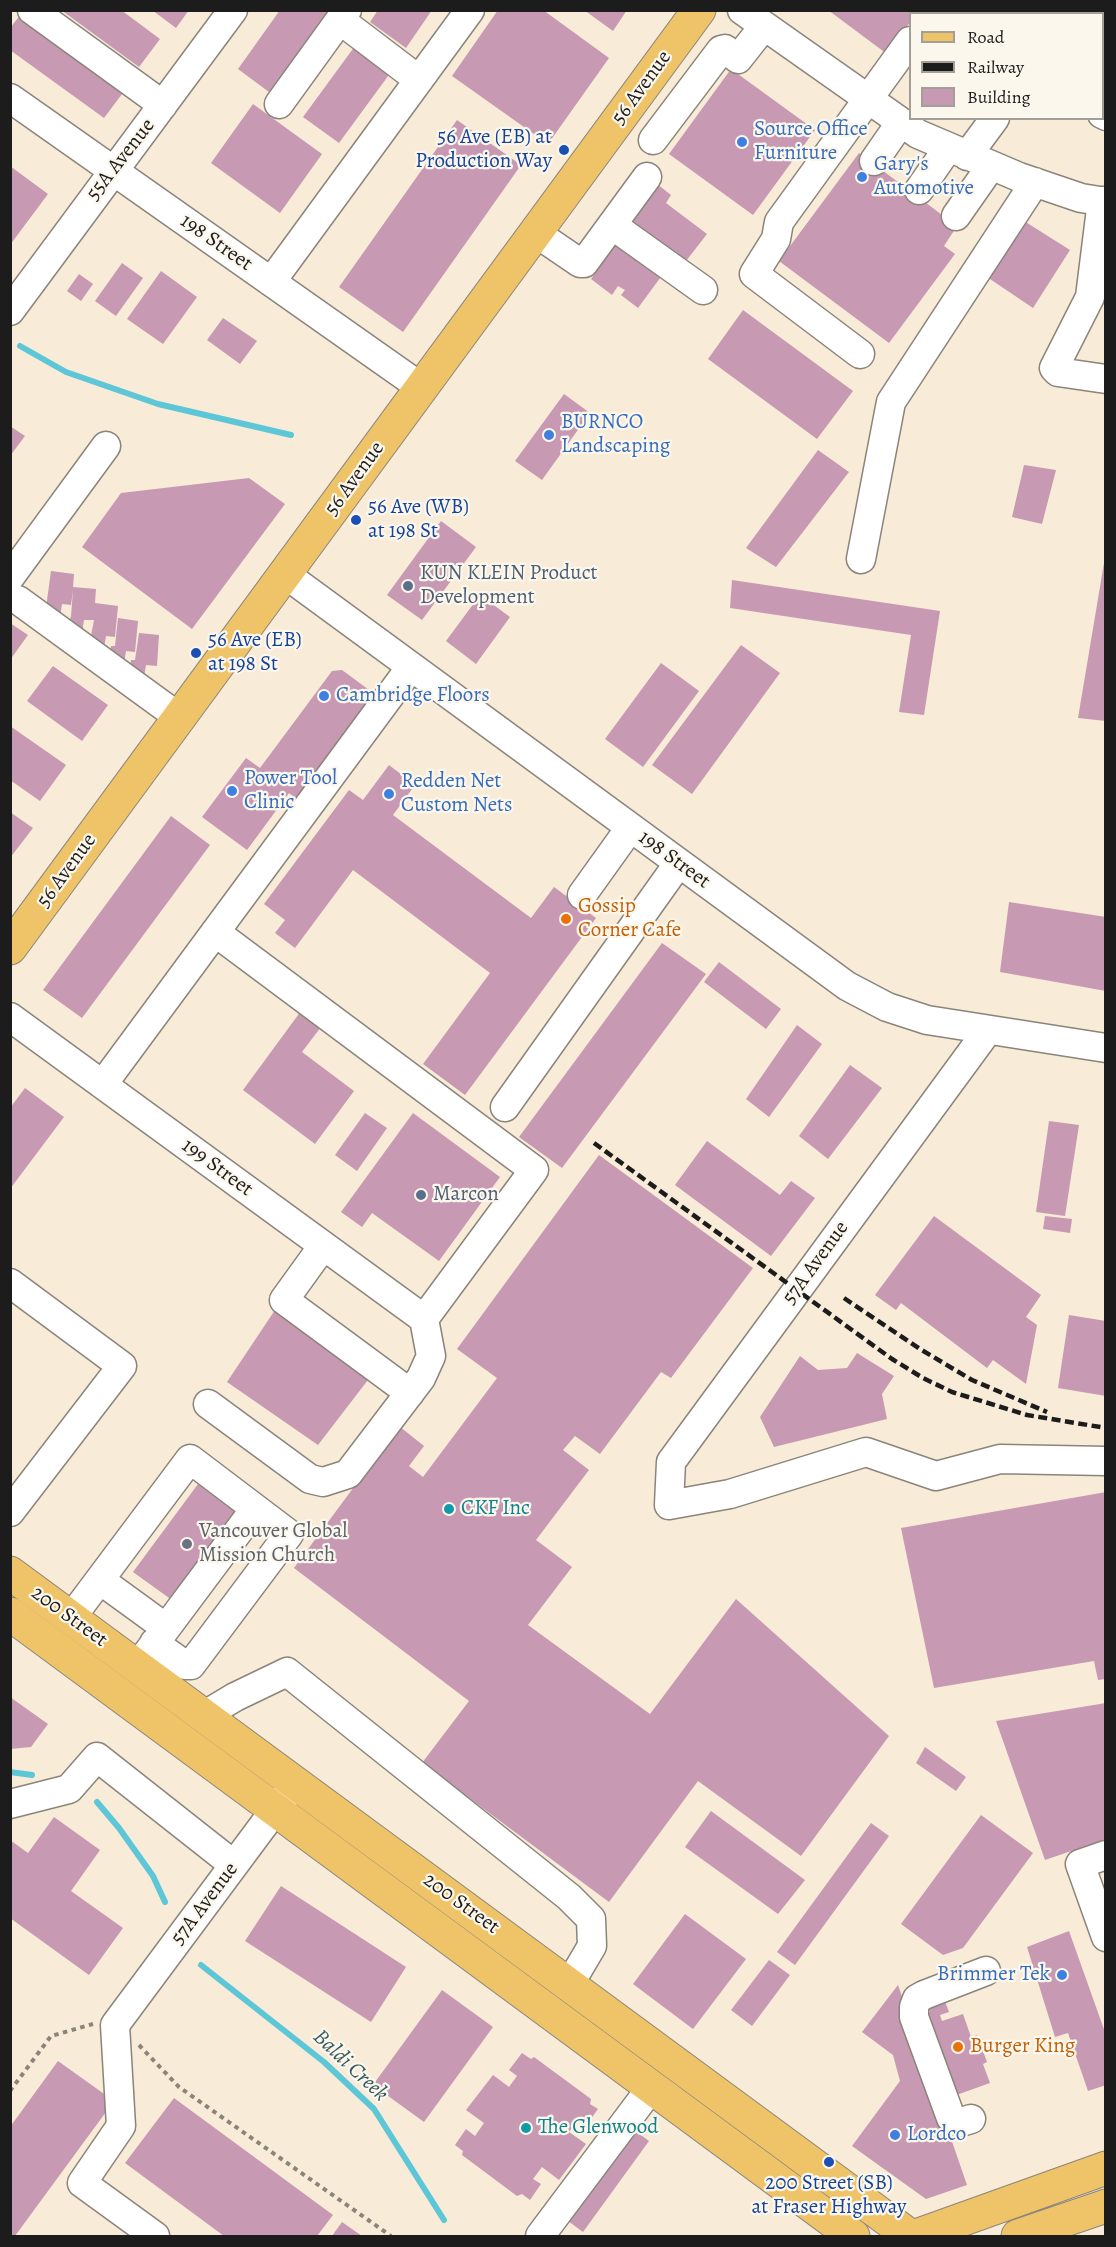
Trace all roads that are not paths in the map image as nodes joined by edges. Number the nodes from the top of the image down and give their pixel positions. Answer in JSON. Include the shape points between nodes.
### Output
{"nodes":[{"id":1,"x":32,"y":10,"type":"edge"},
{"id":2,"x":233,"y":10,"type":"edge"},
{"id":3,"x":470,"y":10,"type":"edge"},
{"id":4,"x":699,"y":10,"type":"edge"},
{"id":5,"x":343,"y":16,"type":"edge"},
{"id":6,"x":753,"y":18,"type":"edge"},
{"id":7,"x":909,"y":42,"type":"edge"},
{"id":8,"x":419,"y":80,"type":"junction"},
{"id":9,"x":10,"y":98,"type":"edge"},
{"id":10,"x":866,"y":99,"type":"junction"},
{"id":11,"x":279,"y":104,"type":"dead end"},
{"id":12,"x":163,"y":105,"type":"junction"},
{"id":13,"x":993,"y":120,"type":"edge"},
{"id":14,"x":901,"y":122,"type":"junction"},
{"id":15,"x":653,"y":140,"type":"dead end"},
{"id":16,"x":969,"y":157,"type":"junction"},
{"id":17,"x":874,"y":161,"type":"dead end"},
{"id":18,"x":115,"y":171,"type":"junction"},
{"id":19,"x":647,"y":177,"type":"dead end"},
{"id":20,"x":1035,"y":182,"type":"junction"},
{"id":21,"x":919,"y":190,"type":"dead end"},
{"id":22,"x":1104,"y":202,"type":"edge"},
{"id":23,"x":956,"y":216,"type":"dead end"},
{"id":24,"x":612,"y":225,"type":"junction"},
{"id":25,"x":536,"y":233,"type":"junction"},
{"id":26,"x":1101,"y":249,"type":"edge"},
{"id":27,"x":271,"y":282,"type":"junction"},
{"id":28,"x":703,"y":290,"type":"dead end"},
{"id":29,"x":10,"y":311,"type":"edge"},
{"id":30,"x":1095,"y":312,"type":"edge"},
{"id":31,"x":860,"y":354,"type":"dead end"},
{"id":32,"x":1106,"y":379,"type":"edge"},
{"id":33,"x":422,"y":388,"type":"junction"},
{"id":34,"x":106,"y":446,"type":"dead end"},
{"id":35,"x":861,"y":559,"type":"dead end"},
{"id":36,"x":285,"y":574,"type":"junction"},
{"id":37,"x":14,"y":588,"type":"edge"},
{"id":38,"x":411,"y":667,"type":"junction"},
{"id":39,"x":180,"y":718,"type":"junction"},
{"id":40,"x":630,"y":828,"type":"junction"},
{"id":41,"x":678,"y":864,"type":"junction"},
{"id":42,"x":582,"y":895,"type":"dead end"},
{"id":43,"x":215,"y":932,"type":"junction"},
{"id":44,"x":10,"y":948,"type":"edge"},
{"id":45,"x":10,"y":1017,"type":"edge"},
{"id":46,"x":988,"y":1030,"type":"junction"},
{"id":47,"x":1106,"y":1048,"type":"edge"},
{"id":48,"x":103,"y":1084,"type":"junction"},
{"id":49,"x":505,"y":1107,"type":"dead end"},
{"id":50,"x":323,"y":1246,"type":"junction"},
{"id":51,"x":10,"y":1283,"type":"edge"},
{"id":52,"x":424,"y":1319,"type":"junction"},
{"id":53,"x":410,"y":1393,"type":"junction"},
{"id":54,"x":208,"y":1404,"type":"dead end"},
{"id":55,"x":1106,"y":1461,"type":"edge"},
{"id":56,"x":255,"y":1509,"type":"junction"},
{"id":57,"x":10,"y":1512,"type":"edge"},
{"id":58,"x":10,"y":1573,"type":"edge"},
{"id":59,"x":100,"y":1580,"type":"junction"},
{"id":60,"x":10,"y":1614,"type":"edge"},
{"id":61,"x":71,"y":1618,"type":"junction"},
{"id":62,"x":152,"y":1646,"type":"junction"},
{"id":63,"x":205,"y":1715,"type":"junction"},
{"id":64,"x":296,"y":1782,"type":"junction"},
{"id":65,"x":10,"y":1803,"type":"edge"},
{"id":66,"x":274,"y":1810,"type":"junction"},
{"id":67,"x":1106,"y":1855,"type":"edge"},
{"id":68,"x":234,"y":1865,"type":"junction"},
{"id":69,"x":1106,"y":1937,"type":"edge"},
{"id":70,"x":986,"y":1971,"type":"dead end"},
{"id":71,"x":569,"y":1984,"type":"junction"},
{"id":72,"x":651,"y":2088,"type":"junction"},
{"id":73,"x":970,"y":2119,"type":"dead end"},
{"id":74,"x":1106,"y":2168,"type":"edge"},
{"id":75,"x":1106,"y":2206,"type":"edge"},
{"id":76,"x":810,"y":2221,"type":"edge"},
{"id":77,"x":155,"y":2236,"type":"edge"},
{"id":78,"x":540,"y":2236,"type":"edge"},
{"id":79,"x":853,"y":2236,"type":"edge"},
{"id":80,"x":910,"y":2236,"type":"edge"},
{"id":81,"x":916,"y":2236,"type":"edge"},
{"id":82,"x":1018,"y":2236,"type":"edge"}],
"edges":[{"from":1,"to":12,"type":"street"},
{"from":2,"to":12,"type":"street","name":"55A Avenue"},
{"from":3,"to":8,"type":"street"},
{"from":4,"to":25,"type":"main road","name":"56 Avenue"},
{"from":5,"to":8,"type":"street"},
{"from":5,"to":11,"type":"street"},
{"from":6,"to":10,"type":"street"},
{"from":6,"to":15,"type":"street","via":[[738,59],[721,50]]},
{"from":7,"to":10,"type":"street"},
{"from":8,"to":27,"type":"street"},
{"from":9,"to":18,"type":"street","name":"198 Street"},
{"from":10,"to":14,"type":"street"},
{"from":10,"to":31,"type":"street","via":[[779,222],[776,239],[754,274]]},
{"from":12,"to":18,"type":"street","name":"55A Avenue"},
{"from":13,"to":16,"type":"street"},
{"from":14,"to":16,"type":"street"},
{"from":14,"to":17,"type":"street"},
{"from":16,"to":20,"type":"street"},
{"from":16,"to":21,"type":"street"},
{"from":16,"to":23,"type":"street"},
{"from":18,"to":27,"type":"street","name":"198 Street"},
{"from":18,"to":29,"type":"street","name":"55A Avenue"},
{"from":19,"to":24,"type":"street"},
{"from":20,"to":22,"type":"street"},
{"from":20,"to":35,"type":"street","via":[[891,402]]},
{"from":22,"to":26,"type":"street"},
{"from":24,"to":25,"type":"street","via":[[583,264]]},
{"from":24,"to":28,"type":"street"},
{"from":25,"to":33,"type":"main road","name":"56 Avenue"},
{"from":26,"to":30,"type":"street","via":[[1089,297]]},
{"from":27,"to":33,"type":"street","name":"198 Street"},
{"from":30,"to":32,"type":"street","via":[[1054,368],[1058,372]]},
{"from":33,"to":36,"type":"main road","name":"56 Avenue"},
{"from":34,"to":37,"type":"street"},
{"from":36,"to":38,"type":"street","name":"198 Street"},
{"from":36,"to":39,"type":"main road","name":"56 Avenue"},
{"from":37,"to":39,"type":"street"},
{"from":38,"to":40,"type":"street","name":"198 Street"},
{"from":38,"to":43,"type":"street"},
{"from":39,"to":44,"type":"main road","name":"56 Avenue"},
{"from":40,"to":41,"type":"street","name":"198 Street"},
{"from":40,"to":42,"type":"street"},
{"from":41,"to":46,"type":"street","name":"198 Street","via":[[830,975],[873,1001],[927,1020]]},
{"from":41,"to":49,"type":"street"},
{"from":43,"to":48,"type":"street"},
{"from":43,"to":52,"type":"street","via":[[534,1170]]},
{"from":45,"to":48,"type":"street","name":"199 Street"},
{"from":46,"to":47,"type":"street","name":"198 Street"},
{"from":46,"to":55,"type":"street","name":"57A Avenue","via":[[671,1462],[669,1505],[730,1494],[866,1452],[936,1476],[1000,1459]]},
{"from":48,"to":50,"type":"street","name":"199 Street"},
{"from":50,"to":52,"type":"street","name":"199 Street"},
{"from":50,"to":53,"type":"street","via":[[284,1300]]},
{"from":51,"to":57,"type":"street","via":[[122,1366]]},
{"from":52,"to":53,"type":"street","via":[[431,1356]]},
{"from":53,"to":54,"type":"street","via":[[348,1474],[323,1482],[310,1479]]},
{"from":56,"to":59,"type":"street","via":[[190,1459]]},
{"from":56,"to":62,"type":"street"},
{"from":56,"to":62,"type":"street","via":[[289,1534],[191,1665]]},
{"from":58,"to":61,"type":"main road","name":"200 Street"},
{"from":59,"to":61,"type":"street"},
{"from":59,"to":62,"type":"street"},
{"from":60,"to":66,"type":"main road","name":"200 Street"},
{"from":61,"to":62,"type":"main road","name":"200 Street"},
{"from":62,"to":63,"type":"main road","name":"200 Street"},
{"from":63,"to":64,"type":"main road","name":"200 Street"},
{"from":63,"to":71,"type":"street","via":[[287,1672],[569,1897],[591,1919],[592,1946]]},
{"from":64,"to":66,"type":"street","name":"57A Avenue"},
{"from":64,"to":71,"type":"main road","name":"200 Street"},
{"from":65,"to":68,"type":"street","via":[[69,1788],[97,1757]]},
{"from":66,"to":68,"type":"street","name":"57A Avenue"},
{"from":66,"to":72,"type":"main road","name":"200 Street"},
{"from":67,"to":69,"type":"street","via":[[1080,1864]]},
{"from":68,"to":77,"type":"street","name":"57A Avenue","via":[[114,2029],[121,2126],[82,2183]]},
{"from":70,"to":73,"type":"street","via":[[924,1995],[914,2007],[914,2017],[951,2118],[961,2122]]},
{"from":71,"to":80,"type":"main road","name":"200 Street"},
{"from":72,"to":76,"type":"main road","name":"200 Street"},
{"from":72,"to":78,"type":"street"},
{"from":74,"to":81,"type":"main road"},
{"from":75,"to":82,"type":"main road"},
{"from":76,"to":79,"type":"main road","name":"200 Street"}]}
